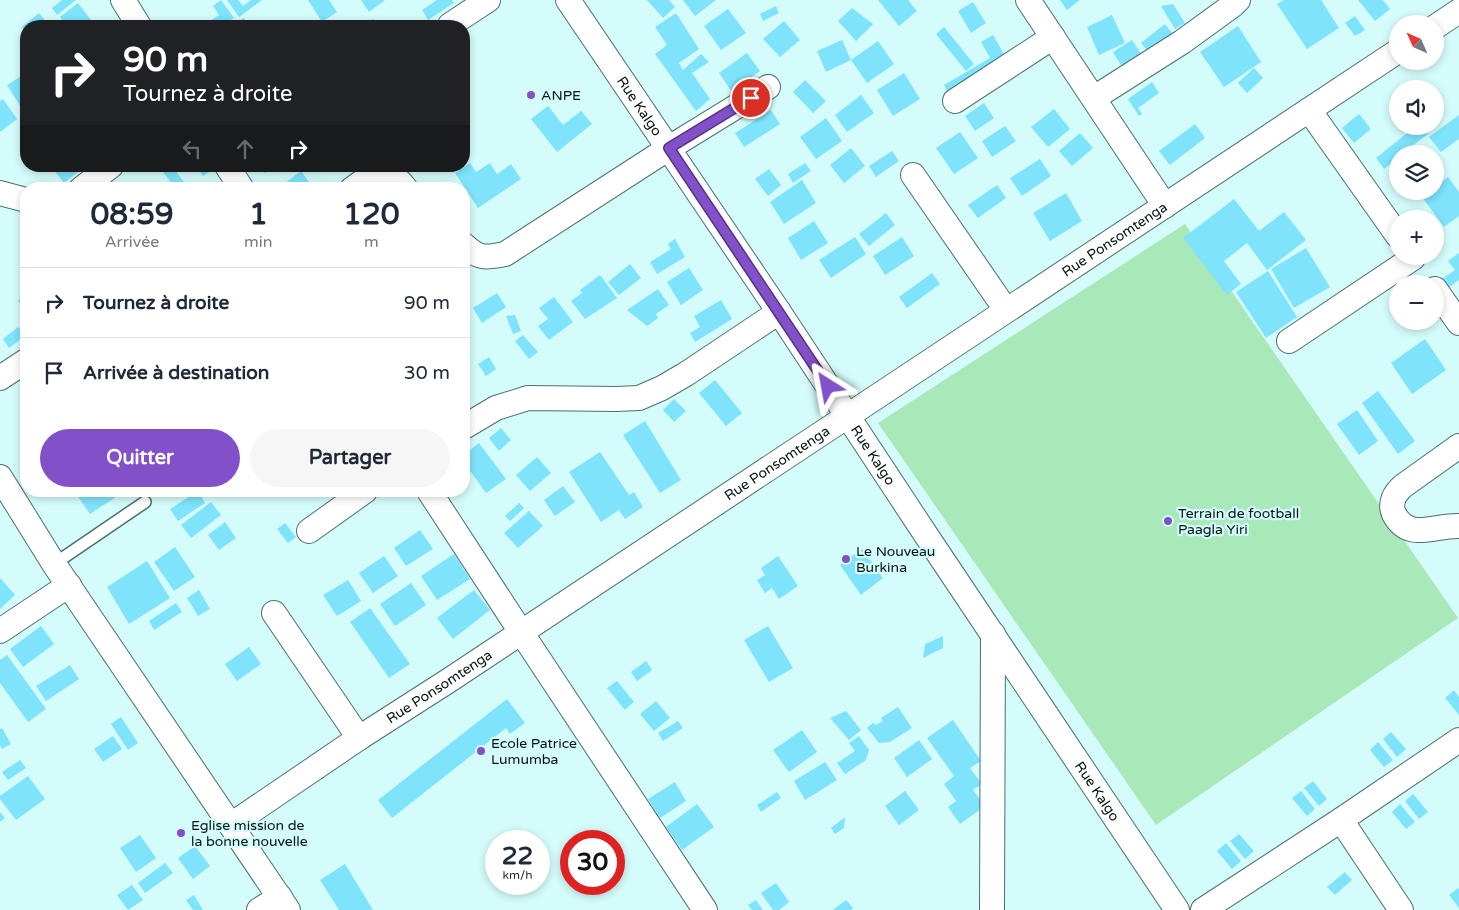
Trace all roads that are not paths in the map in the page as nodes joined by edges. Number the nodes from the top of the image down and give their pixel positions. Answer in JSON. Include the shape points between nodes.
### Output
{"nodes":[{"id":1,"x":123,"y":0,"type":"edge"},
{"id":2,"x":488,"y":0,"type":"edge"},
{"id":3,"x":568,"y":0,"type":"edge"},
{"id":4,"x":1028,"y":0,"type":"edge"},
{"id":5,"x":1238,"y":0,"type":"edge"},
{"id":6,"x":1459,"y":11,"type":"edge"},
{"id":7,"x":135,"y":20,"type":"edge"},
{"id":8,"x":458,"y":20,"type":"edge"},
{"id":9,"x":1444,"y":21,"type":"edge"},
{"id":10,"x":1052,"y":37,"type":"junction"},
{"id":11,"x":1389,"y":58,"type":"edge"},
{"id":12,"x":768,"y":87,"type":"dead end"},
{"id":13,"x":1094,"y":98,"type":"junction"},
{"id":14,"x":955,"y":101,"type":"dead end"},
{"id":15,"x":1309,"y":110,"type":"junction"},
{"id":16,"x":669,"y":148,"type":"junction"},
{"id":17,"x":103,"y":172,"type":"edge"},
{"id":18,"x":384,"y":172,"type":"edge"},
{"id":19,"x":384,"y":172,"type":"edge"},
{"id":20,"x":913,"y":175,"type":"dead end"},
{"id":21,"x":90,"y":182,"type":"edge"},
{"id":22,"x":362,"y":182,"type":"edge"},
{"id":23,"x":399,"y":182,"type":"edge"},
{"id":24,"x":0,"y":193,"type":"edge"},
{"id":25,"x":20,"y":198,"type":"edge"},
{"id":26,"x":1165,"y":206,"type":"junction"},
{"id":27,"x":1389,"y":223,"type":"edge"},
{"id":28,"x":470,"y":251,"type":"edge"},
{"id":29,"x":1401,"y":265,"type":"edge"},
{"id":30,"x":1444,"y":302,"type":"edge"},
{"id":31,"x":1006,"y":310,"type":"junction"},
{"id":32,"x":779,"y":312,"type":"junction"},
{"id":33,"x":1459,"y":323,"type":"edge"},
{"id":34,"x":1289,"y":341,"type":"dead end"},
{"id":35,"x":20,"y":365,"type":"edge"},
{"id":36,"x":0,"y":378,"type":"edge"},
{"id":37,"x":848,"y":416,"type":"junction"},
{"id":38,"x":470,"y":423,"type":"edge"},
{"id":39,"x":1459,"y":446,"type":"edge"},
{"id":40,"x":0,"y":477,"type":"edge"},
{"id":41,"x":356,"y":497,"type":"edge"},
{"id":42,"x":433,"y":497,"type":"edge"},
{"id":43,"x":145,"y":502,"type":"dead end"},
{"id":44,"x":1459,"y":526,"type":"edge"},
{"id":45,"x":308,"y":531,"type":"dead end"},
{"id":46,"x":54,"y":564,"type":"junction"},
{"id":47,"x":69,"y":585,"type":"junction"},
{"id":48,"x":274,"y":613,"type":"dead end"},
{"id":49,"x":0,"y":631,"type":"edge"},
{"id":50,"x":521,"y":632,"type":"junction"},
{"id":51,"x":993,"y":634,"type":"junction"},
{"id":52,"x":359,"y":738,"type":"junction"},
{"id":53,"x":1459,"y":740,"type":"edge"},
{"id":54,"x":1341,"y":820,"type":"junction"},
{"id":55,"x":231,"y":825,"type":"junction"},
{"id":56,"x":284,"y":903,"type":"edge"},
{"id":57,"x":259,"y":910,"type":"edge"},
{"id":58,"x":705,"y":910,"type":"edge"},
{"id":59,"x":992,"y":910,"type":"edge"},
{"id":60,"x":1177,"y":910,"type":"edge"},
{"id":61,"x":1203,"y":910,"type":"edge"},
{"id":62,"x":1401,"y":910,"type":"edge"}],
"edges":[{"from":1,"to":7,"type":"street"},
{"from":2,"to":8,"type":"street"},
{"from":3,"to":16,"type":"street","name":"Rue Kalgo"},
{"from":4,"to":10,"type":"street"},
{"from":5,"to":13,"type":"street","via":[[1182,42]]},
{"from":6,"to":9,"type":"street"},
{"from":10,"to":13,"type":"street"},
{"from":10,"to":14,"type":"street"},
{"from":11,"to":15,"type":"street","name":"Rue Ponsomtenga"},
{"from":12,"to":16,"type":"street"},
{"from":13,"to":26,"type":"street"},
{"from":15,"to":26,"type":"street","name":"Rue Ponsomtenga"},
{"from":15,"to":27,"type":"street"},
{"from":16,"to":28,"type":"street","via":[[505,254],[488,257]]},
{"from":16,"to":32,"type":"street","name":"Rue Kalgo"},
{"from":17,"to":21,"type":"street"},
{"from":18,"to":23,"type":"street"},
{"from":19,"to":22,"type":"street"},
{"from":20,"to":31,"type":"street"},
{"from":24,"to":25,"type":"street"},
{"from":26,"to":31,"type":"street","name":"Rue Ponsomtenga"},
{"from":29,"to":34,"type":"street"},
{"from":30,"to":33,"type":"street"},
{"from":31,"to":37,"type":"street","name":"Rue Ponsomtenga"},
{"from":32,"to":37,"type":"street","name":"Rue Kalgo"},
{"from":32,"to":38,"type":"street","via":[[686,374],[639,398],[528,398],[496,408]]},
{"from":35,"to":36,"type":"street"},
{"from":37,"to":50,"type":"street","name":"Rue Ponsomtenga"},
{"from":37,"to":51,"type":"street","name":"Rue Kalgo"},
{"from":39,"to":44,"type":"street","via":[[1396,492],[1392,508],[1399,523],[1408,529],[1418,531]]},
{"from":40,"to":46,"type":"street"},
{"from":41,"to":45,"type":"street"},
{"from":42,"to":50,"type":"street"},
{"from":43,"to":46,"type":"lane"},
{"from":46,"to":47,"type":"street"},
{"from":47,"to":49,"type":"street"},
{"from":47,"to":55,"type":"street"},
{"from":48,"to":52,"type":"street"},
{"from":50,"to":52,"type":"street","name":"Rue Ponsomtenga"},
{"from":50,"to":58,"type":"street"},
{"from":51,"to":59,"type":"street"},
{"from":51,"to":60,"type":"street","name":"Rue Kalgo"},
{"from":52,"to":55,"type":"street","name":"Rue Ponsomtenga"},
{"from":53,"to":54,"type":"street"},
{"from":54,"to":61,"type":"street"},
{"from":54,"to":62,"type":"street"},
{"from":55,"to":56,"type":"street"},
{"from":56,"to":57,"type":"street"}]}
